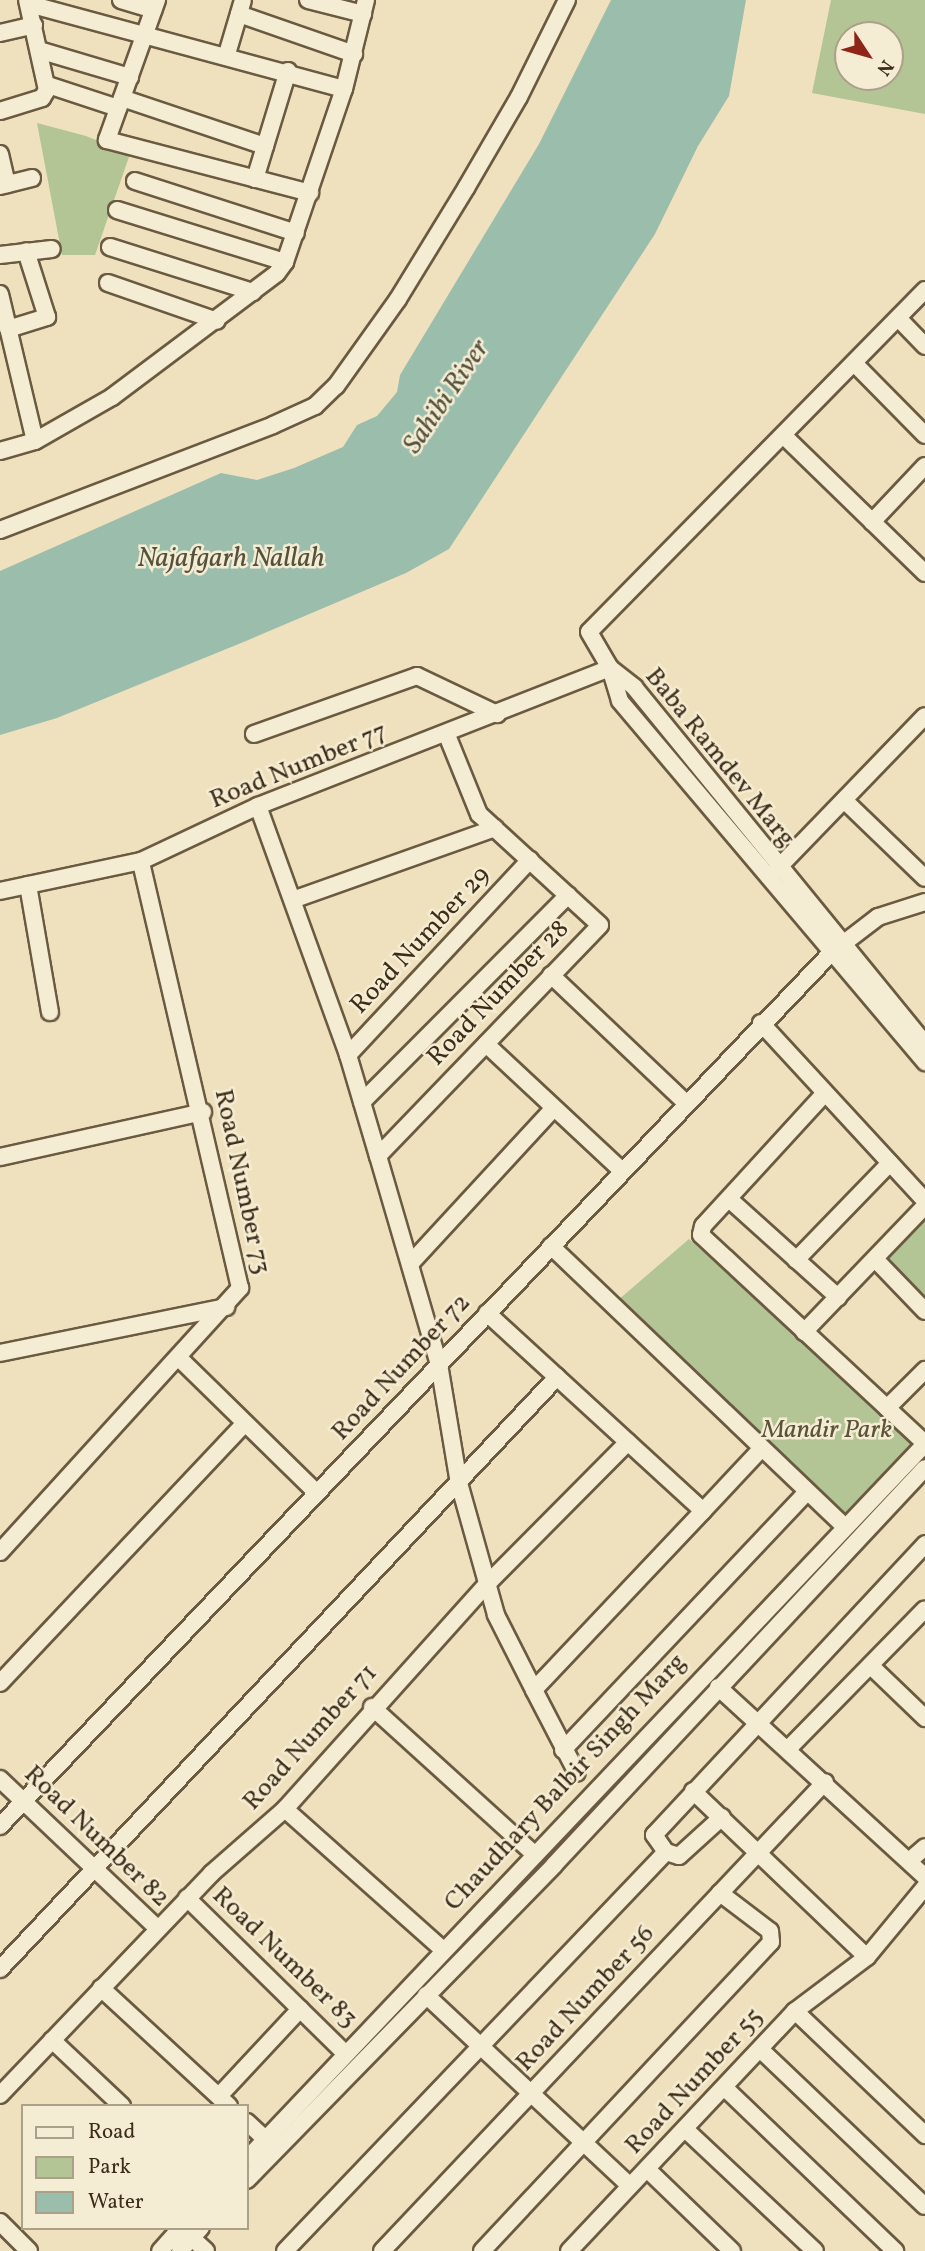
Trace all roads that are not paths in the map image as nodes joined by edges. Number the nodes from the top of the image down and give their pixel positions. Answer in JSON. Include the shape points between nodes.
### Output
{"nodes":[{"id":1,"x":121,"y":0,"type":"edge"},
{"id":2,"x":309,"y":0,"type":"edge"},
{"id":3,"x":376,"y":0,"type":"edge"},
{"id":4,"x":567,"y":0,"type":"edge"},
{"id":5,"x":28,"y":2,"type":"edge"},
{"id":6,"x":155,"y":5,"type":"edge"},
{"id":7,"x":241,"y":7,"type":"edge"},
{"id":8,"x":364,"y":13,"type":"edge"},
{"id":9,"x":34,"y":25,"type":"junction"},
{"id":10,"x":144,"y":32,"type":"junction"},
{"id":11,"x":0,"y":33,"type":"edge"},
{"id":12,"x":42,"y":51,"type":"junction"},
{"id":13,"x":227,"y":54,"type":"junction"},
{"id":14,"x":354,"y":54,"type":"junction"},
{"id":15,"x":288,"y":71,"type":"junction"},
{"id":16,"x":130,"y":77,"type":"junction"},
{"id":17,"x":48,"y":85,"type":"junction"},
{"id":18,"x":344,"y":89,"type":"junction"},
{"id":19,"x":120,"y":103,"type":"junction"},
{"id":20,"x":0,"y":111,"type":"edge"},
{"id":21,"x":265,"y":146,"type":"junction"},
{"id":22,"x":0,"y":154,"type":"edge"},
{"id":23,"x":32,"y":178,"type":"dead end"},
{"id":24,"x":255,"y":179,"type":"junction"},
{"id":25,"x":135,"y":181,"type":"dead end"},
{"id":26,"x":3,"y":185,"type":"edge"},
{"id":27,"x":310,"y":193,"type":"junction"},
{"id":28,"x":117,"y":210,"type":"dead end"},
{"id":29,"x":296,"y":233,"type":"junction"},
{"id":30,"x":110,"y":247,"type":"dead end"},
{"id":31,"x":52,"y":249,"type":"dead end"},
{"id":32,"x":26,"y":251,"type":"junction"},
{"id":33,"x":0,"y":255,"type":"edge"},
{"id":34,"x":285,"y":262,"type":"junction"},
{"id":35,"x":108,"y":283,"type":"dead end"},
{"id":36,"x":925,"y":290,"type":"edge"},
{"id":37,"x":253,"y":292,"type":"junction"},
{"id":38,"x":0,"y":294,"type":"edge"},
{"id":39,"x":898,"y":318,"type":"junction"},
{"id":40,"x":217,"y":321,"type":"junction"},
{"id":41,"x":8,"y":329,"type":"junction"},
{"id":42,"x":925,"y":346,"type":"edge"},
{"id":43,"x":854,"y":363,"type":"junction"},
{"id":44,"x":783,"y":435,"type":"junction"},
{"id":45,"x":925,"y":435,"type":"edge"},
{"id":46,"x":35,"y":441,"type":"junction"},
{"id":47,"x":0,"y":451,"type":"edge"},
{"id":48,"x":925,"y":466,"type":"edge"},
{"id":49,"x":872,"y":522,"type":"junction"},
{"id":50,"x":0,"y":530,"type":"edge"},
{"id":51,"x":925,"y":573,"type":"edge"},
{"id":52,"x":610,"y":668,"type":"junction"},
{"id":53,"x":497,"y":715,"type":"junction"},
{"id":54,"x":925,"y":716,"type":"edge"},
{"id":55,"x":254,"y":734,"type":"dead end"},
{"id":56,"x":447,"y":735,"type":"junction"},
{"id":57,"x":844,"y":800,"type":"junction"},
{"id":58,"x":258,"y":806,"type":"junction"},
{"id":59,"x":495,"y":828,"type":"junction"},
{"id":60,"x":530,"y":860,"type":"junction"},
{"id":61,"x":141,"y":861,"type":"junction"},
{"id":62,"x":778,"y":868,"type":"junction"},
{"id":63,"x":925,"y":878,"type":"edge"},
{"id":64,"x":28,"y":885,"type":"junction"},
{"id":65,"x":0,"y":891,"type":"edge"},
{"id":66,"x":568,"y":895,"type":"junction"},
{"id":67,"x":295,"y":900,"type":"junction"},
{"id":68,"x":925,"y":902,"type":"edge"},
{"id":69,"x":836,"y":949,"type":"junction"},
{"id":70,"x":551,"y":975,"type":"junction"},
{"id":71,"x":50,"y":1012,"type":"dead end"},
{"id":72,"x":761,"y":1023,"type":"junction"},
{"id":73,"x":486,"y":1044,"type":"junction"},
{"id":74,"x":925,"y":1044,"type":"edge"},
{"id":75,"x":348,"y":1055,"type":"junction"},
{"id":76,"x":925,"y":1062,"type":"edge"},
{"id":77,"x":825,"y":1093,"type":"junction"},
{"id":78,"x":362,"y":1102,"type":"junction"},
{"id":79,"x":686,"y":1103,"type":"junction"},
{"id":80,"x":554,"y":1108,"type":"junction"},
{"id":81,"x":202,"y":1112,"type":"junction"},
{"id":82,"x":378,"y":1156,"type":"junction"},
{"id":83,"x":0,"y":1157,"type":"edge"},
{"id":84,"x":890,"y":1163,"type":"junction"},
{"id":85,"x":622,"y":1171,"type":"junction"},
{"id":86,"x":729,"y":1199,"type":"junction"},
{"id":87,"x":925,"y":1204,"type":"edge"},
{"id":88,"x":551,"y":1246,"type":"junction"},
{"id":89,"x":875,"y":1259,"type":"junction"},
{"id":90,"x":796,"y":1260,"type":"junction"},
{"id":91,"x":410,"y":1264,"type":"junction"},
{"id":92,"x":838,"y":1297,"type":"junction"},
{"id":93,"x":226,"y":1307,"type":"junction"},
{"id":94,"x":925,"y":1311,"type":"edge"},
{"id":95,"x":487,"y":1313,"type":"junction"},
{"id":96,"x":804,"y":1332,"type":"junction"},
{"id":97,"x":0,"y":1353,"type":"edge"},
{"id":98,"x":179,"y":1358,"type":"junction"},
{"id":99,"x":439,"y":1364,"type":"junction"},
{"id":100,"x":925,"y":1370,"type":"edge"},
{"id":101,"x":556,"y":1377,"type":"junction"},
{"id":102,"x":887,"y":1408,"type":"junction"},
{"id":103,"x":245,"y":1423,"type":"junction"},
{"id":104,"x":628,"y":1442,"type":"junction"},
{"id":105,"x":925,"y":1444,"type":"edge"},
{"id":106,"x":762,"y":1448,"type":"junction"},
{"id":107,"x":925,"y":1468,"type":"edge"},
{"id":108,"x":459,"y":1483,"type":"junction"},
{"id":109,"x":807,"y":1492,"type":"junction"},
{"id":110,"x":317,"y":1493,"type":"junction"},
{"id":111,"x":703,"y":1511,"type":"junction"},
{"id":112,"x":844,"y":1526,"type":"junction"},
{"id":113,"x":925,"y":1544,"type":"edge"},
{"id":114,"x":0,"y":1552,"type":"edge"},
{"id":115,"x":487,"y":1584,"type":"junction"},
{"id":116,"x":925,"y":1609,"type":"edge"},
{"id":117,"x":872,"y":1667,"type":"junction"},
{"id":118,"x":0,"y":1683,"type":"edge"},
{"id":119,"x":718,"y":1687,"type":"junction"},
{"id":120,"x":534,"y":1690,"type":"junction"},
{"id":121,"x":372,"y":1707,"type":"junction"},
{"id":122,"x":925,"y":1718,"type":"edge"},
{"id":123,"x":758,"y":1721,"type":"junction"},
{"id":124,"x":789,"y":1748,"type":"junction"},
{"id":125,"x":563,"y":1750,"type":"junction"},
{"id":126,"x":577,"y":1773,"type":"dead end"},
{"id":127,"x":0,"y":1779,"type":"edge"},
{"id":128,"x":825,"y":1782,"type":"junction"},
{"id":129,"x":693,"y":1791,"type":"junction"},
{"id":130,"x":23,"y":1801,"type":"junction"},
{"id":131,"x":285,"y":1809,"type":"junction"},
{"id":132,"x":722,"y":1817,"type":"junction"},
{"id":133,"x":0,"y":1826,"type":"edge"},
{"id":134,"x":925,"y":1847,"type":"edge"},
{"id":135,"x":666,"y":1852,"type":"junction"},
{"id":136,"x":759,"y":1852,"type":"junction"},
{"id":137,"x":533,"y":1853,"type":"junction"},
{"id":138,"x":909,"y":1861,"type":"junction"},
{"id":139,"x":92,"y":1867,"type":"junction"},
{"id":140,"x":925,"y":1877,"type":"edge"},
{"id":141,"x":925,"y":1887,"type":"edge"},
{"id":142,"x":720,"y":1893,"type":"junction"},
{"id":143,"x":187,"y":1898,"type":"junction"},
{"id":144,"x":158,"y":1929,"type":"junction"},
{"id":145,"x":443,"y":1950,"type":"junction"},
{"id":146,"x":867,"y":1957,"type":"junction"},
{"id":147,"x":0,"y":1969,"type":"edge"},
{"id":148,"x":102,"y":1988,"type":"junction"},
{"id":149,"x":426,"y":1995,"type":"junction"},
{"id":150,"x":300,"y":2009,"type":"junction"},
{"id":151,"x":795,"y":2011,"type":"junction"},
{"id":152,"x":52,"y":2040,"type":"junction"},
{"id":153,"x":480,"y":2042,"type":"junction"},
{"id":154,"x":761,"y":2050,"type":"junction"},
{"id":155,"x":345,"y":2053,"type":"junction"},
{"id":156,"x":724,"y":2088,"type":"junction"},
{"id":157,"x":532,"y":2091,"type":"junction"},
{"id":158,"x":0,"y":2095,"type":"edge"},
{"id":159,"x":224,"y":2101,"type":"edge"},
{"id":160,"x":120,"y":2104,"type":"edge"},
{"id":161,"x":248,"y":2123,"type":"edge"},
{"id":162,"x":685,"y":2129,"type":"junction"},
{"id":163,"x":925,"y":2135,"type":"edge"},
{"id":164,"x":265,"y":2139,"type":"junction"},
{"id":165,"x":584,"y":2142,"type":"junction"},
{"id":166,"x":248,"y":2158,"type":"edge"},
{"id":167,"x":647,"y":2169,"type":"junction"},
{"id":168,"x":248,"y":2179,"type":"edge"},
{"id":169,"x":630,"y":2186,"type":"junction"},
{"id":170,"x":925,"y":2206,"type":"edge"},
{"id":171,"x":2,"y":2227,"type":"edge"},
{"id":172,"x":192,"y":2231,"type":"edge"},
{"id":173,"x":573,"y":2250,"type":"edge"},
{"id":174,"x":29,"y":2251,"type":"edge"},
{"id":175,"x":160,"y":2251,"type":"edge"},
{"id":176,"x":180,"y":2251,"type":"edge"},
{"id":177,"x":206,"y":2251,"type":"edge"},
{"id":178,"x":285,"y":2251,"type":"edge"},
{"id":179,"x":383,"y":2251,"type":"edge"},
{"id":180,"x":482,"y":2251,"type":"edge"},
{"id":181,"x":732,"y":2251,"type":"edge"},
{"id":182,"x":815,"y":2251,"type":"edge"},
{"id":183,"x":895,"y":2251,"type":"edge"}],
"edges":[{"from":1,"to":6,"type":"street"},
{"from":2,"to":8,"type":"street"},
{"from":3,"to":8,"type":"street"},
{"from":4,"to":50,"type":"street","via":[[519,97],[391,311],[336,386],[315,406]]},
{"from":5,"to":9,"type":"street"},
{"from":5,"to":10,"type":"street"},
{"from":6,"to":10,"type":"street"},
{"from":7,"to":13,"type":"street"},
{"from":7,"to":14,"type":"street"},
{"from":8,"to":14,"type":"street"},
{"from":9,"to":11,"type":"street"},
{"from":9,"to":12,"type":"street"},
{"from":10,"to":13,"type":"street"},
{"from":10,"to":16,"type":"street"},
{"from":12,"to":16,"type":"street"},
{"from":12,"to":17,"type":"street"},
{"from":13,"to":15,"type":"street"},
{"from":14,"to":18,"type":"street"},
{"from":15,"to":18,"type":"street"},
{"from":15,"to":21,"type":"street"},
{"from":16,"to":19,"type":"street"},
{"from":17,"to":19,"type":"street"},
{"from":17,"to":20,"type":"street","via":[[42,98]]},
{"from":18,"to":27,"type":"street"},
{"from":19,"to":21,"type":"street"},
{"from":19,"to":24,"type":"street","via":[[107,140]]},
{"from":21,"to":24,"type":"street"},
{"from":22,"to":26,"type":"street"},
{"from":23,"to":26,"type":"street"},
{"from":24,"to":27,"type":"street"},
{"from":25,"to":29,"type":"street"},
{"from":27,"to":29,"type":"street"},
{"from":28,"to":34,"type":"street"},
{"from":29,"to":34,"type":"street"},
{"from":30,"to":37,"type":"street"},
{"from":31,"to":32,"type":"street"},
{"from":32,"to":33,"type":"street"},
{"from":32,"to":41,"type":"street","via":[[47,317]]},
{"from":34,"to":37,"type":"street"},
{"from":35,"to":40,"type":"street"},
{"from":36,"to":39,"type":"street"},
{"from":37,"to":40,"type":"street"},
{"from":38,"to":41,"type":"street"},
{"from":39,"to":42,"type":"street"},
{"from":39,"to":43,"type":"street"},
{"from":40,"to":46,"type":"street","via":[[112,397]]},
{"from":41,"to":46,"type":"street"},
{"from":43,"to":44,"type":"street"},
{"from":43,"to":45,"type":"street"},
{"from":44,"to":49,"type":"street"},
{"from":44,"to":52,"type":"street","via":[[589,632]]},
{"from":46,"to":47,"type":"street"},
{"from":48,"to":49,"type":"street"},
{"from":49,"to":51,"type":"street"},
{"from":52,"to":53,"type":"street","name":"Road Number 77"},
{"from":52,"to":62,"type":"street","name":"Baba Ramdev Marg","via":[[634,687]]},
{"from":52,"to":69,"type":"street","name":"Baba Ramdev Marg","via":[[620,701]]},
{"from":53,"to":55,"type":"street","via":[[417,676]]},
{"from":53,"to":56,"type":"street","name":"Road Number 77"},
{"from":54,"to":57,"type":"street"},
{"from":56,"to":58,"type":"street","name":"Road Number 77"},
{"from":56,"to":59,"type":"street","name":"Road Number 28","via":[[479,814]]},
{"from":57,"to":62,"type":"street"},
{"from":57,"to":63,"type":"street"},
{"from":58,"to":61,"type":"street","name":"Road Number 77"},
{"from":58,"to":67,"type":"street"},
{"from":59,"to":60,"type":"street","name":"Road Number 28"},
{"from":59,"to":67,"type":"street"},
{"from":60,"to":66,"type":"street","name":"Road Number 28"},
{"from":60,"to":75,"type":"street","name":"Road Number 29"},
{"from":61,"to":64,"type":"street","name":"Road Number 77"},
{"from":61,"to":81,"type":"street","name":"Road Number 73"},
{"from":62,"to":69,"type":"street","name":"Baba Ramdev Marg"},
{"from":64,"to":65,"type":"street","name":"Road Number 77"},
{"from":64,"to":71,"type":"street"},
{"from":66,"to":70,"type":"street","name":"Road Number 28","via":[[600,925]]},
{"from":66,"to":78,"type":"street"},
{"from":67,"to":75,"type":"street"},
{"from":68,"to":69,"type":"street","name":"Road Number 72","via":[[878,917]]},
{"from":69,"to":72,"type":"street","name":"Road Number 72"},
{"from":69,"to":74,"type":"street","name":"Baba Ramdev Marg"},
{"from":69,"to":76,"type":"street","name":"Baba Ramdev Marg"},
{"from":70,"to":73,"type":"street","name":"Road Number 28"},
{"from":70,"to":79,"type":"street"},
{"from":72,"to":77,"type":"street"},
{"from":72,"to":79,"type":"street","name":"Road Number 72"},
{"from":73,"to":80,"type":"street"},
{"from":73,"to":82,"type":"street","name":"Road Number 28"},
{"from":75,"to":78,"type":"street"},
{"from":77,"to":84,"type":"street"},
{"from":77,"to":86,"type":"street"},
{"from":78,"to":82,"type":"street"},
{"from":79,"to":85,"type":"street","name":"Road Number 72"},
{"from":80,"to":85,"type":"street"},
{"from":80,"to":91,"type":"street"},
{"from":81,"to":83,"type":"street"},
{"from":81,"to":93,"type":"street","name":"Road Number 73","via":[[241,1282]]},
{"from":82,"to":91,"type":"street"},
{"from":84,"to":87,"type":"street"},
{"from":84,"to":90,"type":"street"},
{"from":85,"to":88,"type":"street","name":"Road Number 72"},
{"from":86,"to":90,"type":"street"},
{"from":86,"to":96,"type":"street","via":[[703,1226],[703,1241]]},
{"from":87,"to":89,"type":"street"},
{"from":88,"to":95,"type":"street","name":"Road Number 72"},
{"from":88,"to":106,"type":"street"},
{"from":89,"to":92,"type":"street"},
{"from":89,"to":94,"type":"street"},
{"from":90,"to":92,"type":"street"},
{"from":91,"to":99,"type":"street"},
{"from":92,"to":96,"type":"street"},
{"from":93,"to":97,"type":"street"},
{"from":93,"to":98,"type":"street","name":"Road Number 73"},
{"from":95,"to":99,"type":"street","name":"Road Number 72"},
{"from":95,"to":101,"type":"street"},
{"from":96,"to":102,"type":"street"},
{"from":98,"to":103,"type":"street"},
{"from":98,"to":114,"type":"street","name":"Road Number 73"},
{"from":99,"to":108,"type":"street"},
{"from":99,"to":110,"type":"street","name":"Road Number 72"},
{"from":100,"to":102,"type":"street"},
{"from":101,"to":104,"type":"street"},
{"from":101,"to":108,"type":"street"},
{"from":102,"to":105,"type":"street"},
{"from":103,"to":110,"type":"street"},
{"from":103,"to":118,"type":"street"},
{"from":104,"to":111,"type":"street"},
{"from":104,"to":115,"type":"street","name":"Road Number 71"},
{"from":105,"to":112,"type":"street","name":"Chaudhary Balbir Singh Marg"},
{"from":106,"to":109,"type":"street"},
{"from":106,"to":111,"type":"street"},
{"from":107,"to":119,"type":"street","name":"Chaudhary Balbir Singh Marg"},
{"from":108,"to":115,"type":"street"},
{"from":108,"to":139,"type":"street"},
{"from":109,"to":112,"type":"street"},
{"from":109,"to":125,"type":"street"},
{"from":110,"to":130,"type":"street","name":"Road Number 72"},
{"from":111,"to":120,"type":"street"},
{"from":112,"to":137,"type":"street","name":"Chaudhary Balbir Singh Marg"},
{"from":113,"to":123,"type":"street"},
{"from":115,"to":120,"type":"street","via":[[496,1615]]},
{"from":115,"to":121,"type":"street","name":"Road Number 71"},
{"from":116,"to":117,"type":"street"},
{"from":117,"to":122,"type":"street"},
{"from":117,"to":124,"type":"street"},
{"from":119,"to":123,"type":"street"},
{"from":119,"to":149,"type":"street","name":"Chaudhary Balbir Singh Marg"},
{"from":120,"to":125,"type":"street"},
{"from":121,"to":131,"type":"street","name":"Road Number 71"},
{"from":121,"to":137,"type":"street"},
{"from":123,"to":124,"type":"street"},
{"from":123,"to":129,"type":"street"},
{"from":124,"to":128,"type":"street"},
{"from":125,"to":126,"type":"street"},
{"from":127,"to":130,"type":"street","name":"Road Number 82"},
{"from":128,"to":136,"type":"street","name":"Road Number 56"},
{"from":128,"to":138,"type":"street"},
{"from":129,"to":132,"type":"street"},
{"from":129,"to":135,"type":"street","via":[[654,1835]]},
{"from":130,"to":133,"type":"street","name":"Road Number 72"},
{"from":130,"to":139,"type":"street","name":"Road Number 82"},
{"from":131,"to":143,"type":"street","name":"Road Number 71"},
{"from":131,"to":145,"type":"street"},
{"from":132,"to":135,"type":"street","via":[[682,1854]]},
{"from":132,"to":136,"type":"street"},
{"from":134,"to":138,"type":"street"},
{"from":135,"to":153,"type":"street"},
{"from":136,"to":142,"type":"street","name":"Road Number 56"},
{"from":136,"to":146,"type":"street"},
{"from":137,"to":145,"type":"street","name":"Chaudhary Balbir Singh Marg"},
{"from":138,"to":140,"type":"street"},
{"from":139,"to":144,"type":"street","name":"Road Number 82"},
{"from":139,"to":147,"type":"street"},
{"from":141,"to":146,"type":"street","name":"Road Number 55"},
{"from":142,"to":157,"type":"street","name":"Road Number 56"},
{"from":142,"to":165,"type":"street","via":[[770,1931],[771,1942]]},
{"from":143,"to":144,"type":"street","name":"Road Number 71"},
{"from":143,"to":150,"type":"street","name":"Road Number 83"},
{"from":144,"to":148,"type":"street","name":"Road Number 71"},
{"from":145,"to":155,"type":"street","name":"Chaudhary Balbir Singh Marg"},
{"from":146,"to":151,"type":"street","name":"Road Number 55"},
{"from":148,"to":152,"type":"street","name":"Road Number 71"},
{"from":148,"to":159,"type":"street"},
{"from":149,"to":153,"type":"street"},
{"from":149,"to":168,"type":"street","name":"Chaudhary Balbir Singh Marg"},
{"from":150,"to":155,"type":"street","name":"Road Number 83"},
{"from":150,"to":159,"type":"street"},
{"from":151,"to":154,"type":"street","name":"Road Number 55"},
{"from":151,"to":163,"type":"street"},
{"from":152,"to":158,"type":"street","name":"Road Number 71"},
{"from":152,"to":160,"type":"street"},
{"from":153,"to":157,"type":"street"},
{"from":153,"to":178,"type":"street"},
{"from":154,"to":156,"type":"street","name":"Road Number 55"},
{"from":154,"to":170,"type":"street"},
{"from":155,"to":164,"type":"street","name":"Chaudhary Balbir Singh Marg"},
{"from":156,"to":162,"type":"street","name":"Road Number 55"},
{"from":156,"to":183,"type":"street"},
{"from":157,"to":165,"type":"street"},
{"from":157,"to":179,"type":"street","name":"Road Number 56"},
{"from":161,"to":164,"type":"street"},
{"from":162,"to":167,"type":"street","name":"Road Number 55"},
{"from":162,"to":182,"type":"street"},
{"from":164,"to":166,"type":"street","name":"Chaudhary Balbir Singh Marg"},
{"from":165,"to":169,"type":"street"},
{"from":165,"to":180,"type":"street"},
{"from":167,"to":169,"type":"street","name":"Road Number 55"},
{"from":167,"to":181,"type":"street"},
{"from":169,"to":173,"type":"street","name":"Road Number 55"},
{"from":171,"to":174,"type":"street"},
{"from":172,"to":175,"type":"street"},
{"from":172,"to":176,"type":"street"},
{"from":172,"to":177,"type":"street"}]}
